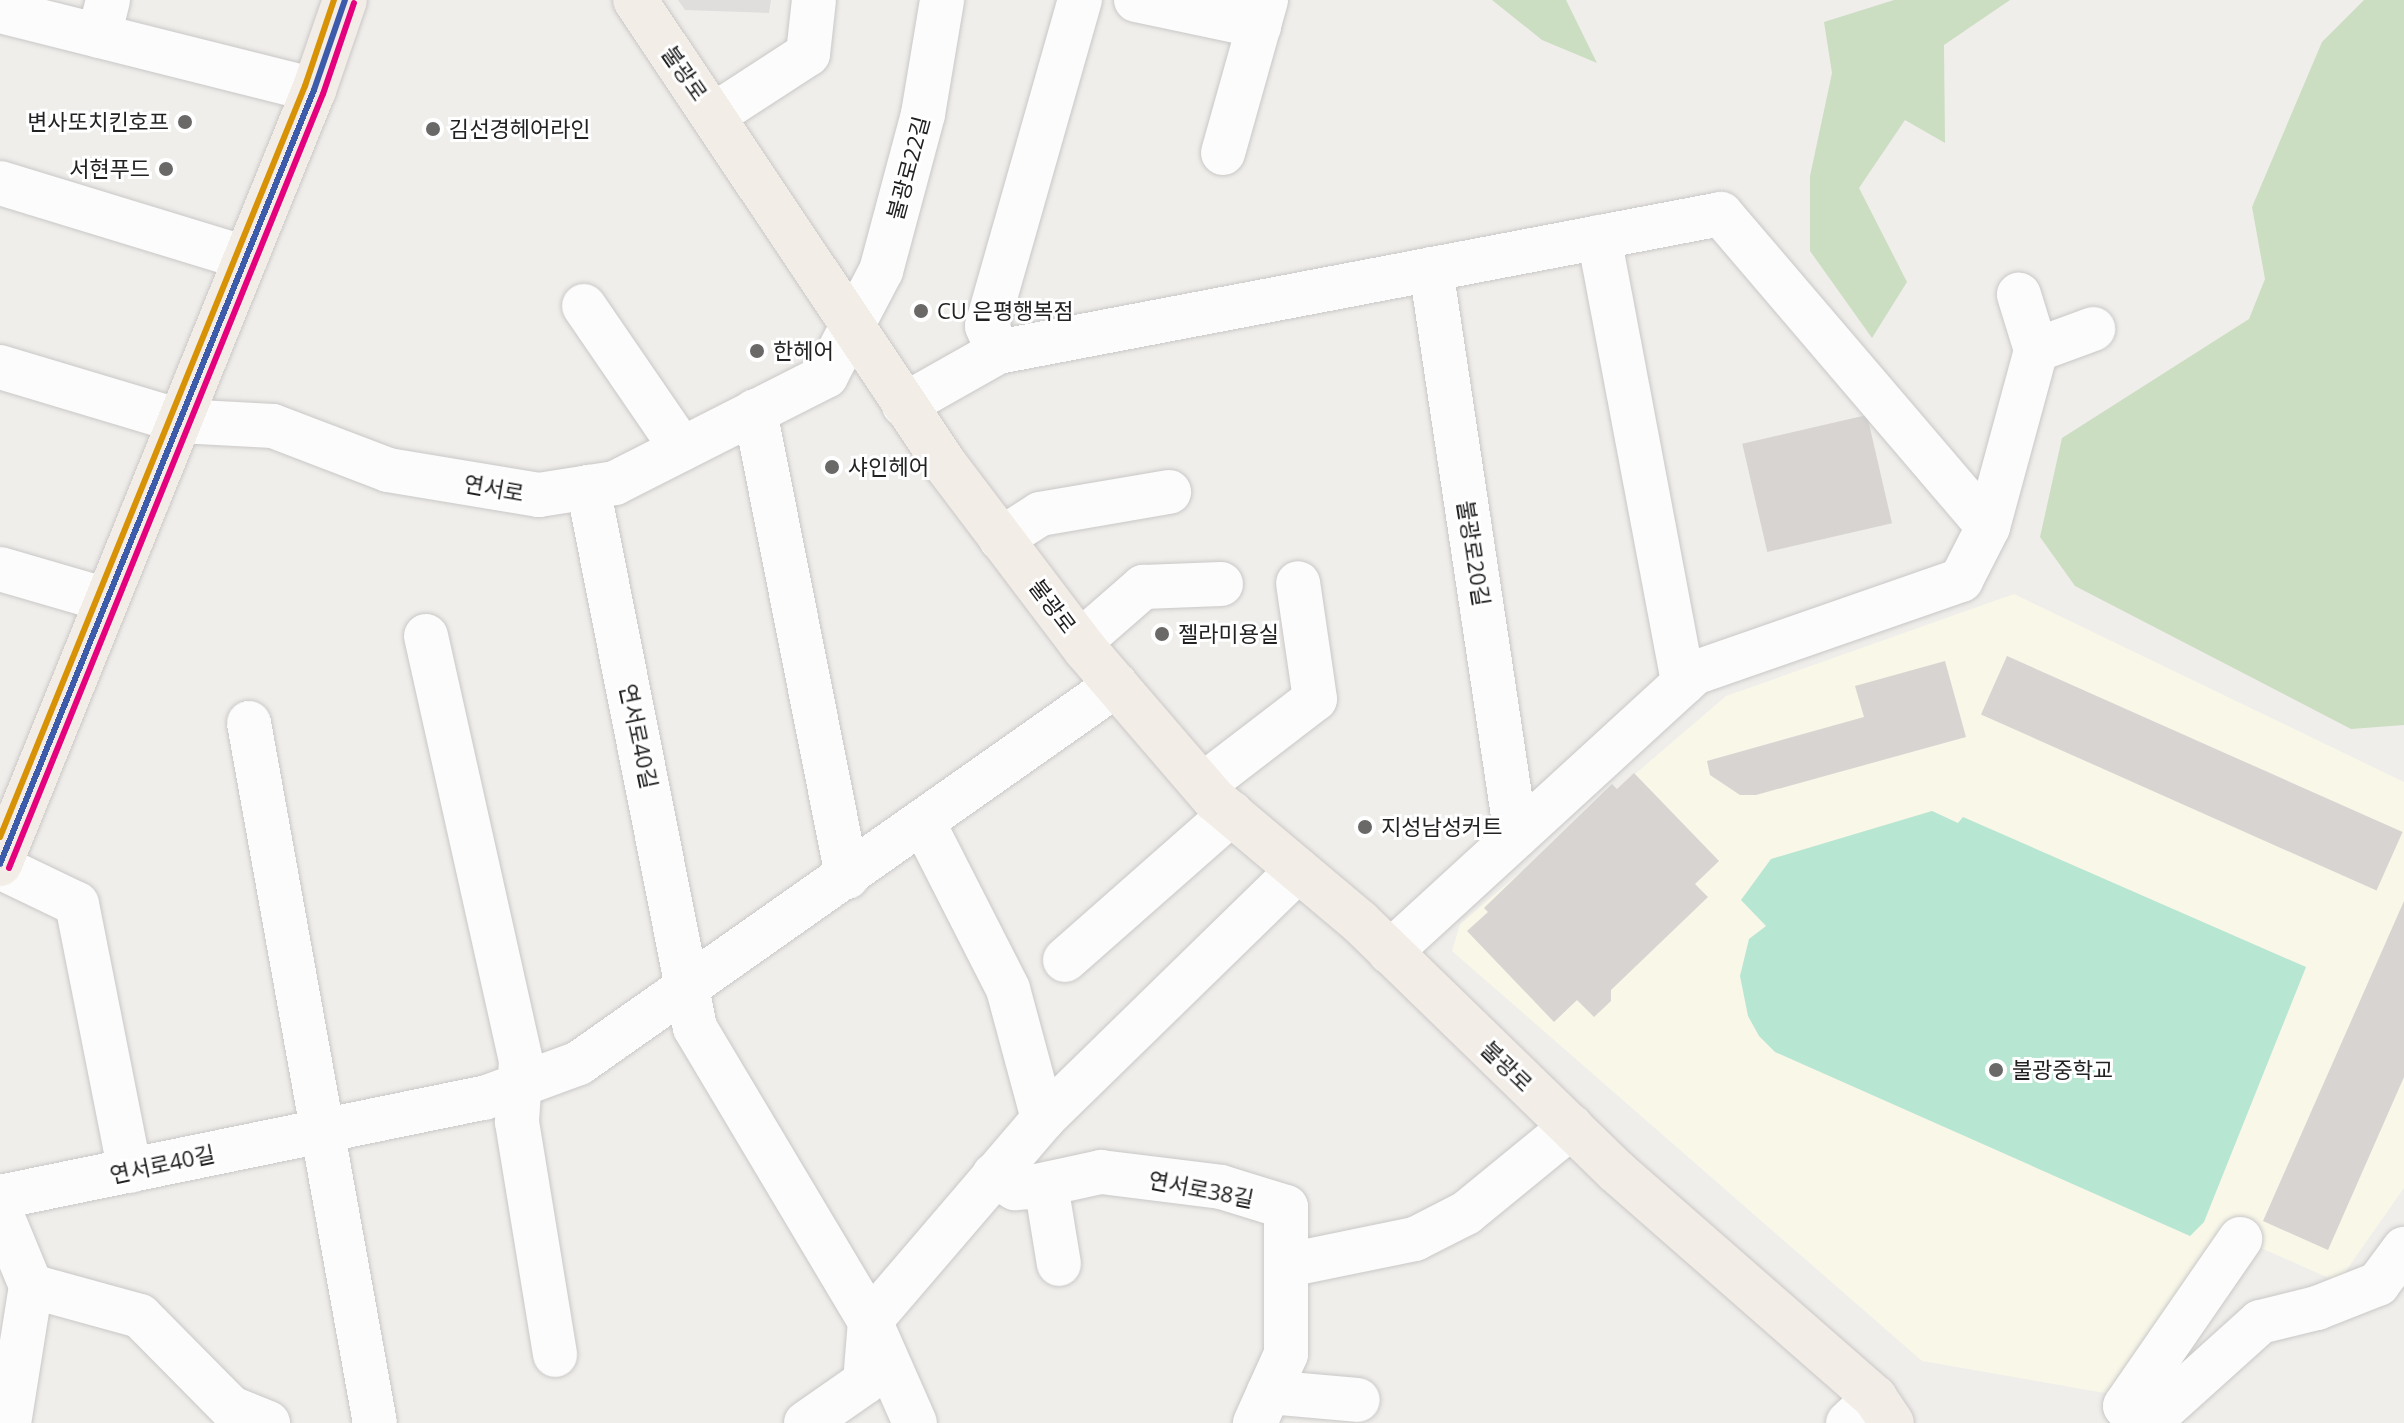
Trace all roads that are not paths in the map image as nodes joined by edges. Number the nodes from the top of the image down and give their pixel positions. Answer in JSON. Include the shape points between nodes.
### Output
{"nodes":[{"id":1,"x":345,"y":0,"type":"edge"},
{"id":2,"x":635,"y":0,"type":"edge"},
{"id":3,"x":814,"y":0,"type":"edge"},
{"id":4,"x":942,"y":0,"type":"edge"},
{"id":5,"x":1080,"y":0,"type":"edge"},
{"id":6,"x":1136,"y":0,"type":"edge"},
{"id":7,"x":0,"y":11,"type":"edge"},
{"id":8,"x":1263,"y":13,"type":"edge"},
{"id":9,"x":104,"y":18,"type":"edge"},
{"id":10,"x":314,"y":90,"type":"junction"},
{"id":11,"x":714,"y":115,"type":"junction"},
{"id":12,"x":1223,"y":153,"type":"dead end"},
{"id":13,"x":0,"y":183,"type":"edge"},
{"id":14,"x":1599,"y":237,"type":"junction"},
{"id":15,"x":246,"y":258,"type":"junction"},
{"id":16,"x":1431,"y":269,"type":"junction"},
{"id":17,"x":2019,"y":295,"type":"dead end"},
{"id":18,"x":584,"y":306,"type":"dead end"},
{"id":19,"x":852,"y":329,"type":"junction"},
{"id":20,"x":2093,"y":329,"type":"dead end"},
{"id":21,"x":2036,"y":350,"type":"junction"},
{"id":22,"x":998,"y":352,"type":"junction"},
{"id":23,"x":0,"y":367,"type":"edge"},
{"id":24,"x":904,"y":405,"type":"junction"},
{"id":25,"x":755,"y":411,"type":"junction"},
{"id":26,"x":180,"y":421,"type":"junction"},
{"id":27,"x":682,"y":449,"type":"junction"},
{"id":28,"x":588,"y":487,"type":"junction"},
{"id":29,"x":1169,"y":492,"type":"dead end"},
{"id":30,"x":1988,"y":527,"type":"junction"},
{"id":31,"x":1001,"y":539,"type":"junction"},
{"id":32,"x":0,"y":569,"type":"edge"},
{"id":33,"x":1298,"y":583,"type":"dead end"},
{"id":34,"x":1221,"y":584,"type":"dead end"},
{"id":35,"x":107,"y":600,"type":"junction"},
{"id":36,"x":426,"y":636,"type":"dead end"},
{"id":37,"x":1080,"y":642,"type":"junction"},
{"id":38,"x":1683,"y":683,"type":"junction"},
{"id":39,"x":1116,"y":685,"type":"junction"},
{"id":40,"x":249,"y":723,"type":"dead end"},
{"id":41,"x":1217,"y":799,"type":"junction"},
{"id":42,"x":923,"y":822,"type":"junction"},
{"id":43,"x":1516,"y":836,"type":"junction"},
{"id":44,"x":0,"y":865,"type":"edge"},
{"id":45,"x":1298,"y":870,"type":"junction"},
{"id":46,"x":847,"y":877,"type":"junction"},
{"id":47,"x":1390,"y":952,"type":"junction"},
{"id":48,"x":1065,"y":960,"type":"dead end"},
{"id":49,"x":690,"y":986,"type":"junction"},
{"id":50,"x":519,"y":1085,"type":"junction"},
{"id":51,"x":1043,"y":1119,"type":"junction"},
{"id":52,"x":1571,"y":1127,"type":"junction"},
{"id":53,"x":324,"y":1130,"type":"junction"},
{"id":54,"x":130,"y":1171,"type":"junction"},
{"id":55,"x":994,"y":1175,"type":"junction"},
{"id":56,"x":1046,"y":1185,"type":"junction"},
{"id":57,"x":0,"y":1197,"type":"edge"},
{"id":58,"x":0,"y":1211,"type":"edge"},
{"id":59,"x":2240,"y":1239,"type":"dead end"},
{"id":60,"x":2404,"y":1249,"type":"edge"},
{"id":61,"x":1059,"y":1264,"type":"dead end"},
{"id":62,"x":1288,"y":1265,"type":"junction"},
{"id":63,"x":31,"y":1286,"type":"junction"},
{"id":64,"x":870,"y":1321,"type":"junction"},
{"id":65,"x":555,"y":1355,"type":"dead end"},
{"id":66,"x":1358,"y":1400,"type":"dead end"},
{"id":67,"x":1262,"y":1408,"type":"edge"},
{"id":68,"x":1872,"y":1415,"type":"edge"},
{"id":69,"x":9,"y":1423,"type":"edge"},
{"id":70,"x":268,"y":1423,"type":"edge"},
{"id":71,"x":375,"y":1423,"type":"edge"},
{"id":72,"x":806,"y":1423,"type":"edge"},
{"id":73,"x":915,"y":1423,"type":"edge"},
{"id":74,"x":2139,"y":1423,"type":"edge"},
{"id":75,"x":2148,"y":1423,"type":"edge"}],
"edges":[{"from":1,"to":10,"type":"main road"},
{"from":2,"to":11,"type":"main road","name":"불광로"},
{"from":3,"to":11,"type":"street","via":[[808,54]]},
{"from":4,"to":19,"type":"street","name":"불광로22길","via":[[923,114],[881,271]]},
{"from":5,"to":22,"type":"street","via":[[987,326]]},
{"from":6,"to":8,"type":"street"},
{"from":7,"to":9,"type":"street"},
{"from":8,"to":12,"type":"street"},
{"from":9,"to":10,"type":"street"},
{"from":10,"to":15,"type":"main road"},
{"from":11,"to":19,"type":"main road","name":"불광로"},
{"from":13,"to":15,"type":"street"},
{"from":14,"to":16,"type":"street"},
{"from":14,"to":30,"type":"street","via":[[1721,214]]},
{"from":14,"to":38,"type":"street"},
{"from":15,"to":26,"type":"main road"},
{"from":16,"to":22,"type":"street"},
{"from":16,"to":43,"type":"street","name":"불광로20길"},
{"from":17,"to":21,"type":"street"},
{"from":18,"to":27,"type":"street"},
{"from":19,"to":24,"type":"main road","name":"불광로"},
{"from":19,"to":25,"type":"street","name":"불광로22길","via":[[826,376]]},
{"from":20,"to":21,"type":"street"},
{"from":21,"to":30,"type":"street"},
{"from":22,"to":24,"type":"street"},
{"from":23,"to":26,"type":"street","name":"연서로"},
{"from":24,"to":31,"type":"main road","name":"불광로"},
{"from":25,"to":27,"type":"street","name":"연서로"},
{"from":25,"to":46,"type":"street"},
{"from":26,"to":28,"type":"street","name":"연서로","via":[[273,426],[388,470],[539,495]]},
{"from":26,"to":35,"type":"main road"},
{"from":27,"to":28,"type":"street","name":"연서로","via":[[615,483]]},
{"from":28,"to":49,"type":"street","name":"연서로40길"},
{"from":29,"to":31,"type":"street","via":[[1040,514]]},
{"from":30,"to":38,"type":"street","via":[[1961,580],[1694,673]]},
{"from":31,"to":37,"type":"main road","name":"불광로"},
{"from":32,"to":35,"type":"street"},
{"from":33,"to":41,"type":"street","via":[[1315,699]]},
{"from":34,"to":37,"type":"street","via":[[1143,587]]},
{"from":35,"to":44,"type":"main road"},
{"from":36,"to":50,"type":"street","via":[[521,1061]]},
{"from":37,"to":39,"type":"main road","name":"불광로"},
{"from":38,"to":43,"type":"street"},
{"from":39,"to":41,"type":"main road","name":"불광로"},
{"from":39,"to":42,"type":"street","name":"연서로40길"},
{"from":40,"to":53,"type":"street"},
{"from":41,"to":45,"type":"main road","name":"불광로"},
{"from":41,"to":48,"type":"street"},
{"from":42,"to":46,"type":"street","name":"연서로40길"},
{"from":42,"to":51,"type":"street","via":[[1008,989]]},
{"from":43,"to":47,"type":"street"},
{"from":44,"to":54,"type":"street","via":[[77,904]]},
{"from":45,"to":47,"type":"main road","name":"불광로"},
{"from":45,"to":51,"type":"street"},
{"from":46,"to":49,"type":"street","name":"연서로40길"},
{"from":47,"to":52,"type":"main road","name":"불광로"},
{"from":49,"to":50,"type":"street","name":"연서로40길","via":[[579,1063]]},
{"from":49,"to":64,"type":"street","name":"연서로40길","via":[[695,1028]]},
{"from":50,"to":53,"type":"street","name":"연서로40길","via":[[484,1098]]},
{"from":50,"to":65,"type":"street","via":[[517,1122]]},
{"from":51,"to":55,"type":"street"},
{"from":52,"to":62,"type":"street","via":[[1466,1213],[1415,1239]]},
{"from":52,"to":68,"type":"main road","name":"불광로"},
{"from":53,"to":54,"type":"street","name":"연서로40길"},
{"from":53,"to":71,"type":"street"},
{"from":54,"to":57,"type":"street","name":"연서로40길"},
{"from":55,"to":56,"type":"street","name":"연서로38길","via":[[1015,1188]]},
{"from":55,"to":64,"type":"street"},
{"from":56,"to":61,"type":"street"},
{"from":56,"to":62,"type":"street","name":"연서로38길","via":[[1101,1172],[1221,1187],[1286,1207]]},
{"from":58,"to":63,"type":"street"},
{"from":59,"to":74,"type":"street","via":[[2125,1406]]},
{"from":60,"to":75,"type":"street","via":[[2378,1284],[2317,1308],[2260,1322]]},
{"from":62,"to":67,"type":"street","name":"연서로38길","via":[[1286,1354]]},
{"from":63,"to":69,"type":"street"},
{"from":63,"to":70,"type":"street","via":[[140,1316],[231,1408]]},
{"from":64,"to":72,"type":"street","via":[[865,1382]]},
{"from":64,"to":73,"type":"street","name":"연서로40길"},
{"from":66,"to":67,"type":"street"}]}
